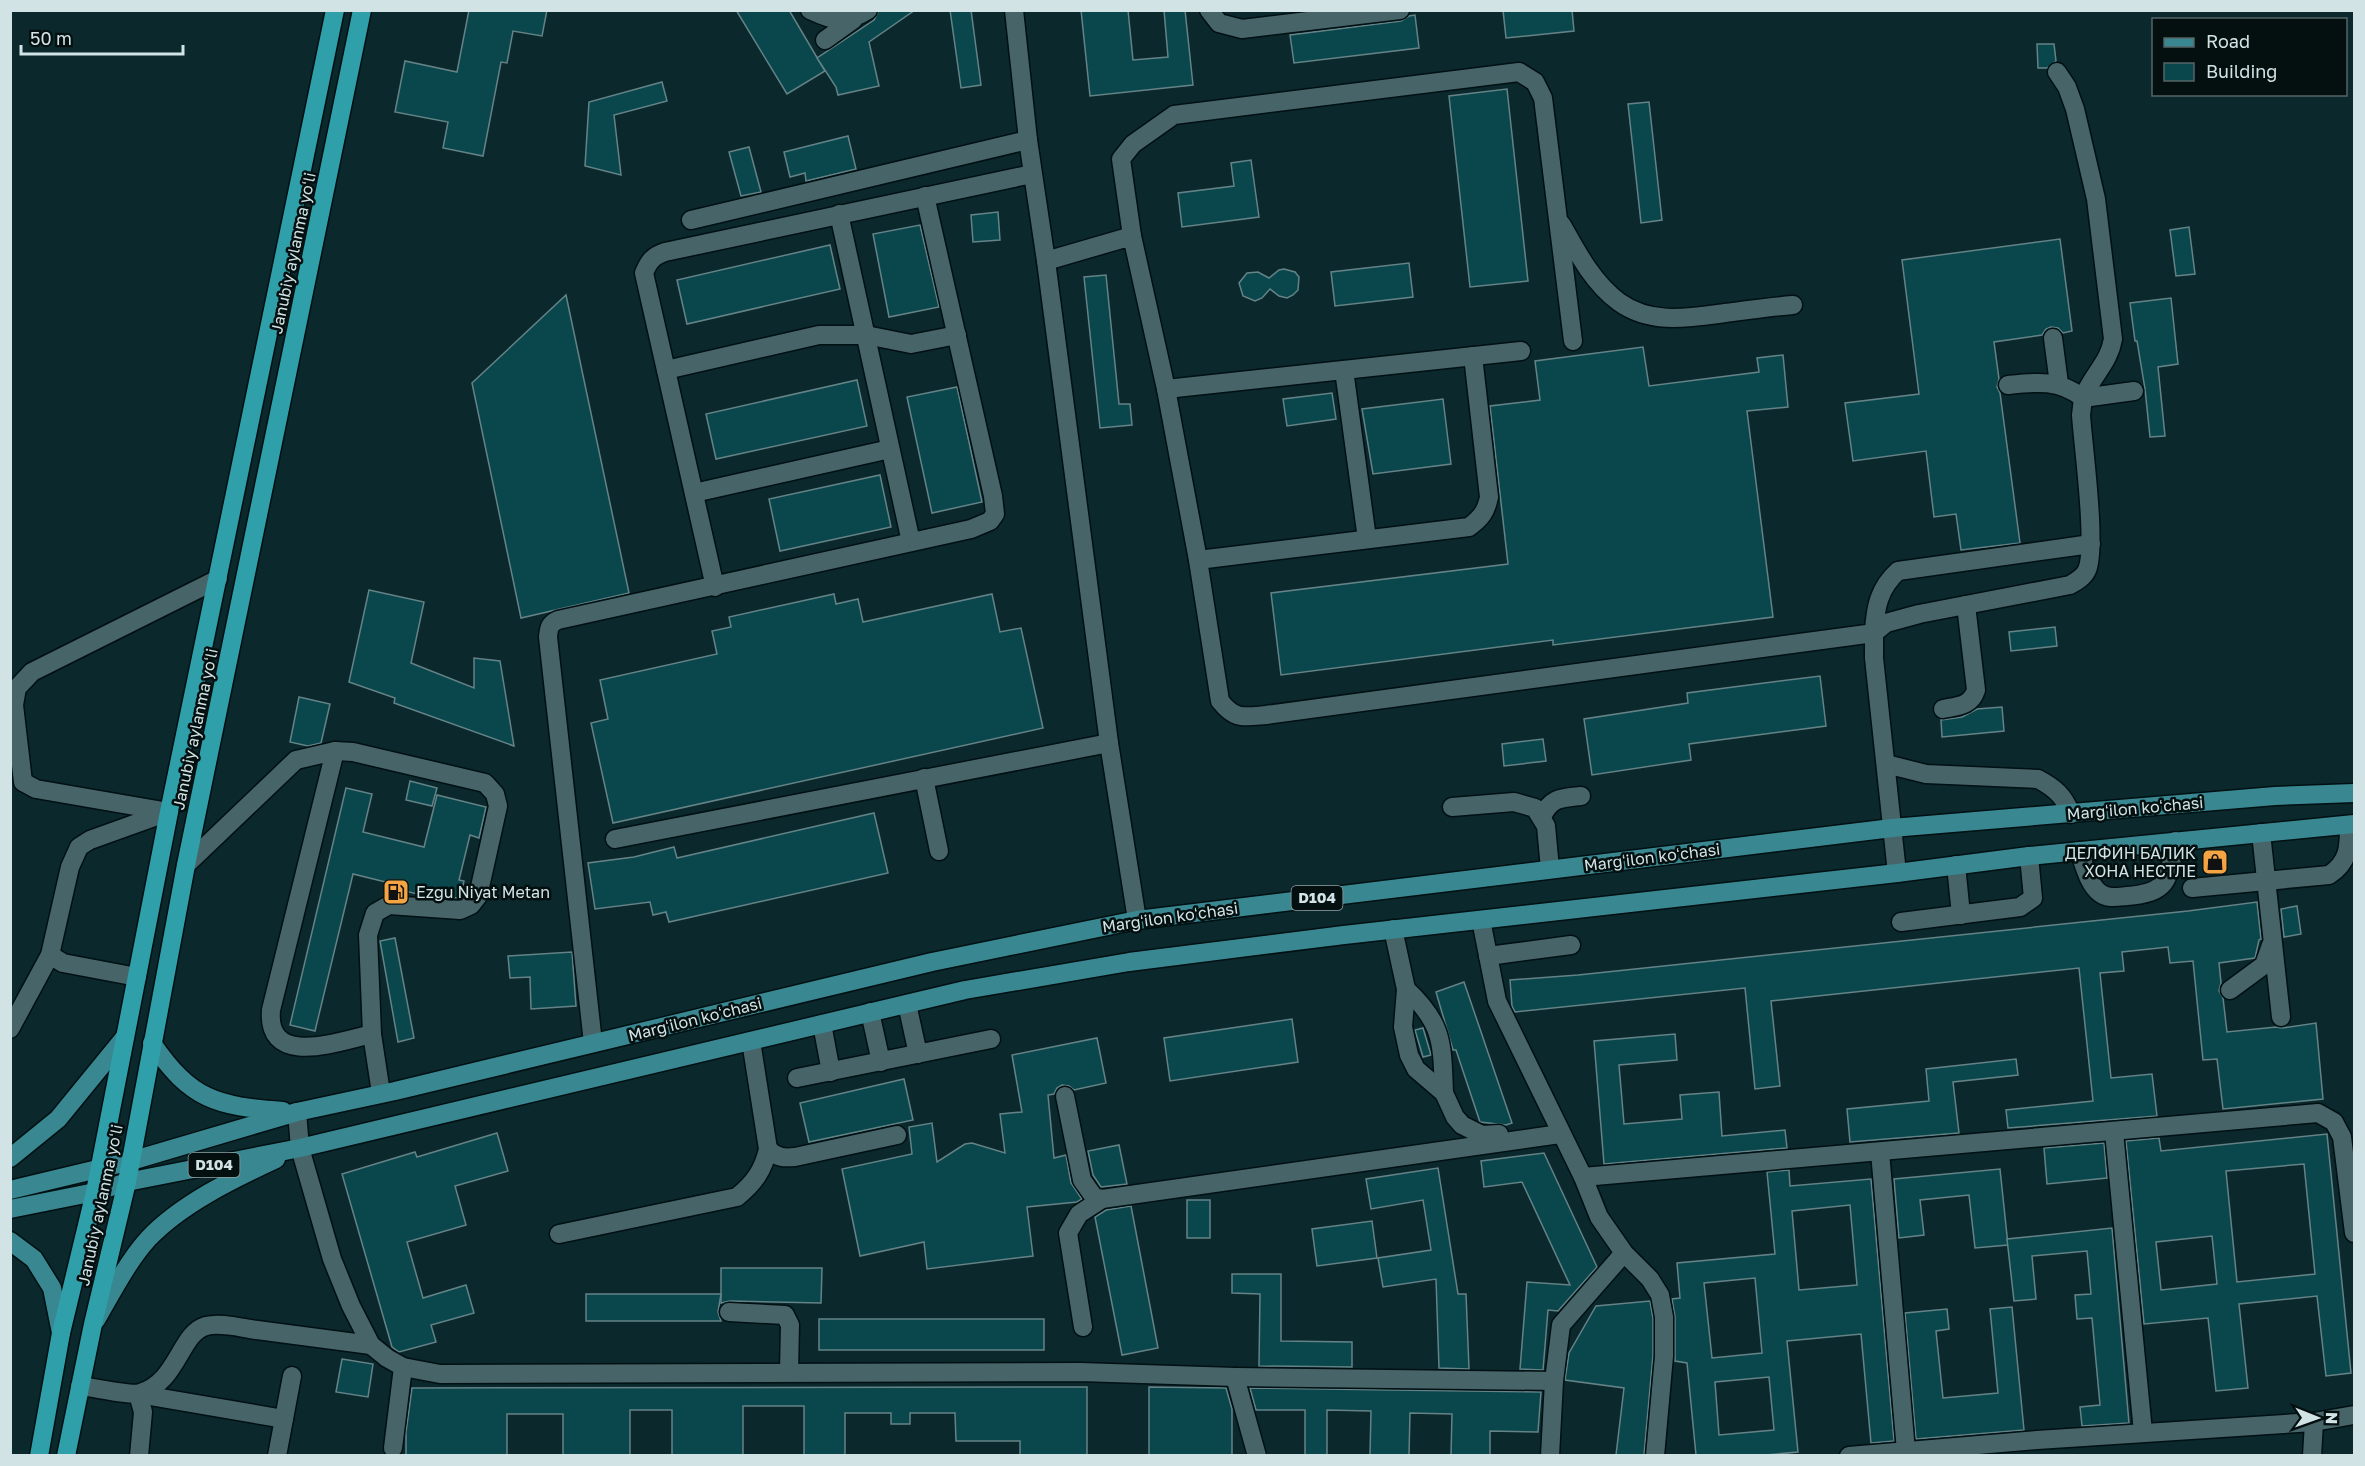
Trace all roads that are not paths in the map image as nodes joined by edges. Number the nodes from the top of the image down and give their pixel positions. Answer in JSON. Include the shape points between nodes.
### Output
{"nodes":[{"id":1,"x":334,"y":10,"type":"edge"},
{"id":2,"x":362,"y":10,"type":"edge"},
{"id":3,"x":810,"y":10,"type":"edge"},
{"id":4,"x":1014,"y":10,"type":"edge"},
{"id":5,"x":1209,"y":10,"type":"edge"},
{"id":6,"x":1400,"y":10,"type":"edge"},
{"id":7,"x":860,"y":15,"type":"edge"},
{"id":8,"x":825,"y":40,"type":"dead end"},
{"id":9,"x":2057,"y":72,"type":"dead end"},
{"id":10,"x":1028,"y":140,"type":"junction"},
{"id":11,"x":1032,"y":174,"type":"junction"},
{"id":12,"x":925,"y":196,"type":"junction"},
{"id":13,"x":839,"y":214,"type":"junction"},
{"id":14,"x":1558,"y":218,"type":"junction"},
{"id":15,"x":691,"y":220,"type":"dead end"},
{"id":16,"x":1132,"y":236,"type":"junction"},
{"id":17,"x":1046,"y":261,"type":"junction"},
{"id":18,"x":1793,"y":305,"type":"dead end"},
{"id":19,"x":866,"y":335,"type":"junction"},
{"id":20,"x":957,"y":335,"type":"junction"},
{"id":21,"x":2053,"y":338,"type":"dead end"},
{"id":22,"x":1573,"y":341,"type":"dead end"},
{"id":23,"x":1521,"y":351,"type":"dead end"},
{"id":24,"x":1473,"y":356,"type":"junction"},
{"id":25,"x":666,"y":370,"type":"junction"},
{"id":26,"x":1344,"y":370,"type":"junction"},
{"id":27,"x":2059,"y":384,"type":"junction"},
{"id":28,"x":2008,"y":385,"type":"dead end"},
{"id":29,"x":1166,"y":389,"type":"junction"},
{"id":30,"x":2134,"y":391,"type":"dead end"},
{"id":31,"x":2083,"y":398,"type":"junction"},
{"id":32,"x":890,"y":449,"type":"junction"},
{"id":33,"x":694,"y":493,"type":"junction"},
{"id":34,"x":1367,"y":539,"type":"junction"},
{"id":35,"x":911,"y":542,"type":"junction"},
{"id":36,"x":2091,"y":544,"type":"junction"},
{"id":37,"x":1198,"y":560,"type":"junction"},
{"id":38,"x":218,"y":579,"type":"junction"},
{"id":39,"x":715,"y":587,"type":"junction"},
{"id":40,"x":1966,"y":605,"type":"junction"},
{"id":41,"x":1874,"y":633,"type":"junction"},
{"id":42,"x":1943,"y":709,"type":"dead end"},
{"id":43,"x":1109,"y":742,"type":"junction"},
{"id":44,"x":335,"y":751,"type":"junction"},
{"id":45,"x":1886,"y":764,"type":"junction"},
{"id":46,"x":924,"y":778,"type":"junction"},
{"id":47,"x":17,"y":785,"type":"edge"},
{"id":48,"x":2355,"y":793,"type":"edge"},
{"id":49,"x":1581,"y":796,"type":"dead end"},
{"id":50,"x":1452,"y":807,"type":"dead end"},
{"id":51,"x":170,"y":812,"type":"junction"},
{"id":52,"x":2071,"y":814,"type":"junction"},
{"id":53,"x":1542,"y":817,"type":"junction"},
{"id":54,"x":2352,"y":825,"type":"edge"},
{"id":55,"x":1893,"y":828,"type":"junction"},
{"id":56,"x":2261,"y":833,"type":"junction"},
{"id":57,"x":615,"y":839,"type":"dead end"},
{"id":58,"x":2175,"y":841,"type":"junction"},
{"id":59,"x":939,"y":851,"type":"dead end"},
{"id":60,"x":2079,"y":851,"type":"junction"},
{"id":61,"x":2029,"y":856,"type":"junction"},
{"id":62,"x":186,"y":865,"type":"junction"},
{"id":63,"x":1956,"y":866,"type":"junction"},
{"id":64,"x":1550,"y":869,"type":"junction"},
{"id":65,"x":1897,"y":873,"type":"junction"},
{"id":66,"x":2266,"y":880,"type":"junction"},
{"id":67,"x":2192,"y":888,"type":"dead end"},
{"id":68,"x":1961,"y":915,"type":"junction"},
{"id":69,"x":1137,"y":920,"type":"junction"},
{"id":70,"x":1481,"y":920,"type":"junction"},
{"id":71,"x":1901,"y":922,"type":"dead end"},
{"id":72,"x":1393,"y":930,"type":"junction"},
{"id":73,"x":2272,"y":943,"type":"junction"},
{"id":74,"x":1571,"y":945,"type":"dead end"},
{"id":75,"x":50,"y":955,"type":"junction"},
{"id":76,"x":1488,"y":956,"type":"junction"},
{"id":77,"x":137,"y":977,"type":"junction"},
{"id":78,"x":1406,"y":988,"type":"junction"},
{"id":79,"x":2230,"y":990,"type":"dead end"},
{"id":80,"x":907,"y":1004,"type":"junction"},
{"id":81,"x":870,"y":1012,"type":"junction"},
{"id":82,"x":2281,"y":1017,"type":"dead end"},
{"id":83,"x":822,"y":1024,"type":"junction"},
{"id":84,"x":10,"y":1029,"type":"edge"},
{"id":85,"x":372,"y":1034,"type":"junction"},
{"id":86,"x":125,"y":1036,"type":"junction"},
{"id":87,"x":991,"y":1039,"type":"dead end"},
{"id":88,"x":752,"y":1041,"type":"junction"},
{"id":89,"x":152,"y":1043,"type":"junction"},
{"id":90,"x":593,"y":1043,"type":"junction"},
{"id":91,"x":918,"y":1054,"type":"junction"},
{"id":92,"x":881,"y":1062,"type":"junction"},
{"id":93,"x":831,"y":1072,"type":"junction"},
{"id":94,"x":797,"y":1078,"type":"dead end"},
{"id":95,"x":381,"y":1093,"type":"junction"},
{"id":96,"x":1444,"y":1094,"type":"junction"},
{"id":97,"x":1065,"y":1096,"type":"dead end"},
{"id":98,"x":297,"y":1112,"type":"junction"},
{"id":99,"x":1557,"y":1127,"type":"junction"},
{"id":100,"x":2114,"y":1132,"type":"junction"},
{"id":101,"x":897,"y":1135,"type":"dead end"},
{"id":102,"x":300,"y":1148,"type":"junction"},
{"id":103,"x":768,"y":1149,"type":"junction"},
{"id":104,"x":1880,"y":1152,"type":"junction"},
{"id":105,"x":10,"y":1158,"type":"edge"},
{"id":106,"x":131,"y":1161,"type":"junction"},
{"id":107,"x":99,"y":1170,"type":"junction"},
{"id":108,"x":1583,"y":1177,"type":"junction"},
{"id":109,"x":127,"y":1182,"type":"junction"},
{"id":110,"x":10,"y":1190,"type":"edge"},
{"id":111,"x":95,"y":1192,"type":"junction"},
{"id":112,"x":1102,"y":1199,"type":"junction"},
{"id":113,"x":10,"y":1209,"type":"edge"},
{"id":114,"x":2355,"y":1233,"type":"edge"},
{"id":115,"x":559,"y":1234,"type":"dead end"},
{"id":116,"x":10,"y":1241,"type":"edge"},
{"id":117,"x":1624,"y":1253,"type":"junction"},
{"id":118,"x":729,"y":1312,"type":"dead end"},
{"id":119,"x":93,"y":1324,"type":"junction"},
{"id":120,"x":1083,"y":1327,"type":"dead end"},
{"id":121,"x":62,"y":1334,"type":"junction"},
{"id":122,"x":371,"y":1345,"type":"junction"},
{"id":123,"x":404,"y":1367,"type":"junction"},
{"id":124,"x":789,"y":1372,"type":"junction"},
{"id":125,"x":292,"y":1376,"type":"dead end"},
{"id":126,"x":1235,"y":1377,"type":"junction"},
{"id":127,"x":1554,"y":1381,"type":"junction"},
{"id":128,"x":80,"y":1386,"type":"junction"},
{"id":129,"x":138,"y":1394,"type":"junction"},
{"id":130,"x":2355,"y":1415,"type":"edge"},
{"id":131,"x":284,"y":1419,"type":"junction"},
{"id":132,"x":2314,"y":1422,"type":"junction"},
{"id":133,"x":2143,"y":1432,"type":"junction"},
{"id":134,"x":393,"y":1448,"type":"dead end"},
{"id":135,"x":2038,"y":1448,"type":"edge"},
{"id":136,"x":1906,"y":1451,"type":"junction"},
{"id":137,"x":39,"y":1455,"type":"edge"},
{"id":138,"x":66,"y":1455,"type":"edge"},
{"id":139,"x":139,"y":1455,"type":"edge"},
{"id":140,"x":277,"y":1455,"type":"edge"},
{"id":141,"x":1257,"y":1455,"type":"edge"},
{"id":142,"x":1550,"y":1455,"type":"edge"},
{"id":143,"x":1655,"y":1455,"type":"edge"},
{"id":144,"x":1849,"y":1455,"type":"edge"},
{"id":145,"x":2312,"y":1455,"type":"edge"}],
"edges":[{"from":1,"to":38,"type":"highway","name":"Janubiy aylanma yoʻli"},
{"from":2,"to":62,"type":"highway","name":"Janubiy aylanma yoʻli"},
{"from":3,"to":7,"type":"street","via":[[832,19]]},
{"from":4,"to":10,"type":"street"},
{"from":5,"to":6,"type":"street","via":[[1220,23],[1242,29]]},
{"from":7,"to":8,"type":"street"},
{"from":9,"to":31,"type":"street","via":[[2075,109],[2096,199],[2113,339],[2111,353]]},
{"from":10,"to":11,"type":"street"},
{"from":10,"to":15,"type":"street"},
{"from":11,"to":12,"type":"street"},
{"from":11,"to":17,"type":"street"},
{"from":12,"to":13,"type":"street"},
{"from":12,"to":20,"type":"street"},
{"from":13,"to":19,"type":"street"},
{"from":13,"to":25,"type":"street","via":[[655,255],[644,273]]},
{"from":14,"to":16,"type":"street","via":[[1543,98],[1535,82],[1519,72],[1174,114],[1132,144],[1121,159]]},
{"from":14,"to":18,"type":"street","via":[[1601,284],[1618,302],[1637,312],[1676,320]]},
{"from":14,"to":22,"type":"street"},
{"from":16,"to":17,"type":"street"},
{"from":16,"to":29,"type":"street"},
{"from":17,"to":43,"type":"street"},
{"from":19,"to":20,"type":"street","via":[[911,344]]},
{"from":19,"to":25,"type":"street","via":[[819,335]]},
{"from":19,"to":32,"type":"street"},
{"from":20,"to":35,"type":"street","via":[[995,514],[990,521],[970,529]]},
{"from":21,"to":27,"type":"street"},
{"from":23,"to":24,"type":"street"},
{"from":24,"to":26,"type":"street"},
{"from":24,"to":34,"type":"street","via":[[1489,497],[1486,510],[1469,527]]},
{"from":25,"to":33,"type":"street"},
{"from":26,"to":29,"type":"street"},
{"from":26,"to":34,"type":"street"},
{"from":27,"to":28,"type":"street","via":[[2041,381]]},
{"from":27,"to":31,"type":"street"},
{"from":29,"to":37,"type":"street"},
{"from":30,"to":31,"type":"street"},
{"from":31,"to":36,"type":"street"},
{"from":32,"to":33,"type":"street"},
{"from":32,"to":35,"type":"street"},
{"from":33,"to":39,"type":"street"},
{"from":34,"to":37,"type":"street"},
{"from":35,"to":39,"type":"street"},
{"from":36,"to":40,"type":"street","via":[[2088,569],[2070,585]]},
{"from":36,"to":41,"type":"street","via":[[1898,570],[1878,598]]},
{"from":37,"to":41,"type":"street","via":[[1220,701],[1229,713],[1244,717]]},
{"from":38,"to":47,"type":"street","via":[[32,672],[17,688],[14,705]]},
{"from":38,"to":51,"type":"highway","name":"Janubiy aylanma yoʻli"},
{"from":39,"to":90,"type":"street","via":[[558,620],[549,627]]},
{"from":40,"to":41,"type":"street","via":[[1886,623]]},
{"from":40,"to":42,"type":"street","via":[[1977,690],[1965,705]]},
{"from":41,"to":45,"type":"street"},
{"from":43,"to":46,"type":"street"},
{"from":43,"to":69,"type":"street"},
{"from":44,"to":62,"type":"street","via":[[296,760]]},
{"from":44,"to":85,"type":"street","via":[[270,1023],[278,1038],[305,1049]]},
{"from":44,"to":85,"type":"street","via":[[485,783],[495,794],[498,806],[478,896],[471,905],[460,910],[389,905],[375,913],[368,935]]},
{"from":45,"to":52,"type":"street","via":[[1926,774],[2038,779],[2065,799]]},
{"from":45,"to":55,"type":"street"},
{"from":46,"to":57,"type":"street"},
{"from":46,"to":59,"type":"street"},
{"from":47,"to":51,"type":"street"},
{"from":48,"to":52,"type":"main road","name":"Margʻilon koʻchasi","number":"D104"},
{"from":49,"to":53,"type":"street","via":[[1555,801],[1547,806]]},
{"from":50,"to":53,"type":"street","via":[[1514,802],[1535,808]]},
{"from":51,"to":75,"type":"street","via":[[90,840],[79,848],[70,867]]},
{"from":51,"to":77,"type":"highway","name":"Janubiy aylanma yoʻli"},
{"from":52,"to":55,"type":"main road","name":"Margʻilon koʻchasi","number":"D104"},
{"from":53,"to":64,"type":"street"},
{"from":54,"to":56,"type":"main road","name":"Margʻilon koʻchasi","number":"D104"},
{"from":54,"to":66,"type":"street","via":[[2347,858],[2329,875]]},
{"from":55,"to":64,"type":"main road","name":"Margʻilon koʻchasi","number":"D104"},
{"from":55,"to":65,"type":"street"},
{"from":56,"to":58,"type":"main road","name":"Margʻilon koʻchasi","number":"D104"},
{"from":56,"to":66,"type":"street"},
{"from":58,"to":60,"type":"main road","name":"Margʻilon koʻchasi","number":"D104"},
{"from":58,"to":60,"type":"street","via":[[2165,881],[2148,895],[2111,898],[2099,892]]},
{"from":60,"to":61,"type":"main road","name":"Margʻilon koʻchasi","number":"D104"},
{"from":61,"to":63,"type":"main road","name":"Margʻilon koʻchasi","number":"D104"},
{"from":61,"to":68,"type":"street","via":[[2033,898],[2028,904]]},
{"from":62,"to":89,"type":"highway","name":"Janubiy aylanma yoʻli"},
{"from":63,"to":65,"type":"main road","name":"Margʻilon koʻchasi","number":"D104"},
{"from":63,"to":68,"type":"street"},
{"from":64,"to":69,"type":"main road","name":"Margʻilon koʻchasi","number":"D104"},
{"from":65,"to":70,"type":"main road","name":"Margʻilon koʻchasi","number":"D104"},
{"from":66,"to":67,"type":"street"},
{"from":66,"to":73,"type":"street"},
{"from":68,"to":71,"type":"street"},
{"from":69,"to":90,"type":"main road","name":"Margʻilon koʻchasi","number":"D104","via":[[932,962]]},
{"from":70,"to":72,"type":"main road","name":"Margʻilon koʻchasi","number":"D104"},
{"from":70,"to":76,"type":"street"},
{"from":72,"to":78,"type":"street"},
{"from":72,"to":80,"type":"main road","name":"Margʻilon koʻchasi","number":"D104","via":[[1129,962]]},
{"from":73,"to":79,"type":"street","via":[[2264,965]]},
{"from":73,"to":82,"type":"street"},
{"from":74,"to":76,"type":"street"},
{"from":75,"to":77,"type":"street","via":[[63,963]]},
{"from":75,"to":84,"type":"street"},
{"from":76,"to":99,"type":"street","via":[[1497,1001]]},
{"from":77,"to":86,"type":"highway","name":"Janubiy aylanma yoʻli"},
{"from":78,"to":96,"type":"street","via":[[1427,1010],[1437,1028],[1443,1053]]},
{"from":78,"to":96,"type":"street","via":[[1403,1027],[1409,1055],[1416,1069]]},
{"from":80,"to":81,"type":"main road","name":"Margʻilon koʻchasi","number":"D104"},
{"from":80,"to":91,"type":"street"},
{"from":81,"to":83,"type":"main road","name":"Margʻilon koʻchasi","number":"D104"},
{"from":81,"to":92,"type":"street"},
{"from":83,"to":88,"type":"main road","name":"Margʻilon koʻchasi","number":"D104"},
{"from":83,"to":93,"type":"street"},
{"from":85,"to":95,"type":"street"},
{"from":86,"to":105,"type":"main road","via":[[58,1119]]},
{"from":86,"to":107,"type":"highway","name":"Janubiy aylanma yoʻli"},
{"from":87,"to":91,"type":"street"},
{"from":88,"to":102,"type":"main road","name":"Margʻilon koʻchasi","number":"D104"},
{"from":88,"to":103,"type":"street"},
{"from":89,"to":98,"type":"main road","via":[[168,1067],[193,1090],[220,1103]]},
{"from":89,"to":106,"type":"highway","name":"Janubiy aylanma yoʻli"},
{"from":90,"to":95,"type":"main road","name":"Margʻilon koʻchasi","number":"D104"},
{"from":91,"to":92,"type":"street"},
{"from":92,"to":93,"type":"street"},
{"from":93,"to":94,"type":"street"},
{"from":95,"to":98,"type":"main road","name":"Margʻilon koʻchasi","number":"D104"},
{"from":96,"to":99,"type":"street","via":[[1455,1118],[1482,1135]]},
{"from":97,"to":112,"type":"street","via":[[1082,1180],[1094,1197]]},
{"from":98,"to":102,"type":"street"},
{"from":98,"to":106,"type":"main road","name":"Margʻilon koʻchasi","number":"D104"},
{"from":99,"to":108,"type":"street"},
{"from":99,"to":112,"type":"street"},
{"from":100,"to":104,"type":"street"},
{"from":100,"to":114,"type":"street","via":[[2318,1113],[2334,1122],[2342,1137]]},
{"from":100,"to":133,"type":"street"},
{"from":101,"to":103,"type":"street","via":[[795,1157],[784,1158]]},
{"from":102,"to":109,"type":"main road","name":"Margʻilon koʻchasi","number":"D104"},
{"from":102,"to":119,"type":"main road","via":[[223,1184],[148,1239]]},
{"from":102,"to":122,"type":"street","via":[[332,1259]]},
{"from":103,"to":115,"type":"street","via":[[754,1183],[737,1197]]},
{"from":104,"to":108,"type":"street"},
{"from":104,"to":136,"type":"street"},
{"from":106,"to":107,"type":"main road","name":"Margʻilon koʻchasi","number":"D104"},
{"from":106,"to":109,"type":"highway","name":"Janubiy aylanma yoʻli"},
{"from":107,"to":110,"type":"main road","name":"Margʻilon koʻchasi","number":"D104"},
{"from":107,"to":111,"type":"highway","name":"Janubiy aylanma yoʻli"},
{"from":108,"to":117,"type":"street","via":[[1599,1217]]},
{"from":109,"to":111,"type":"main road","name":"Margʻilon koʻchasi","number":"D104"},
{"from":109,"to":119,"type":"highway","name":"Janubiy aylanma yoʻli"},
{"from":111,"to":113,"type":"main road","name":"Margʻilon koʻchasi","number":"D104"},
{"from":111,"to":121,"type":"highway","name":"Janubiy aylanma yoʻli"},
{"from":112,"to":120,"type":"street","via":[[1079,1214],[1068,1233]]},
{"from":116,"to":121,"type":"main road","via":[[34,1259],[52,1288]]},
{"from":117,"to":127,"type":"street","via":[[1561,1325]]},
{"from":117,"to":143,"type":"street","via":[[1650,1279],[1660,1295],[1664,1317]]},
{"from":118,"to":124,"type":"street","via":[[785,1315],[790,1325]]},
{"from":119,"to":128,"type":"highway","name":"Janubiy aylanma yoʻli"},
{"from":121,"to":137,"type":"highway","name":"Janubiy aylanma yoʻli"},
{"from":122,"to":123,"type":"street"},
{"from":122,"to":129,"type":"street","via":[[207,1326],[197,1330],[187,1342],[172,1370],[156,1385]]},
{"from":123,"to":124,"type":"street","via":[[440,1374]]},
{"from":123,"to":134,"type":"street"},
{"from":124,"to":126,"type":"street","via":[[1080,1372]]},
{"from":125,"to":131,"type":"street"},
{"from":126,"to":127,"type":"street"},
{"from":126,"to":141,"type":"street"},
{"from":127,"to":142,"type":"street"},
{"from":128,"to":129,"type":"street"},
{"from":128,"to":138,"type":"highway","name":"Janubiy aylanma yoʻli"},
{"from":129,"to":131,"type":"street"},
{"from":129,"to":139,"type":"street","via":[[144,1412]]},
{"from":130,"to":132,"type":"street"},
{"from":131,"to":140,"type":"street"},
{"from":132,"to":133,"type":"street"},
{"from":132,"to":145,"type":"street"},
{"from":133,"to":135,"type":"street"},
{"from":135,"to":136,"type":"street"},
{"from":136,"to":144,"type":"street"}]}
